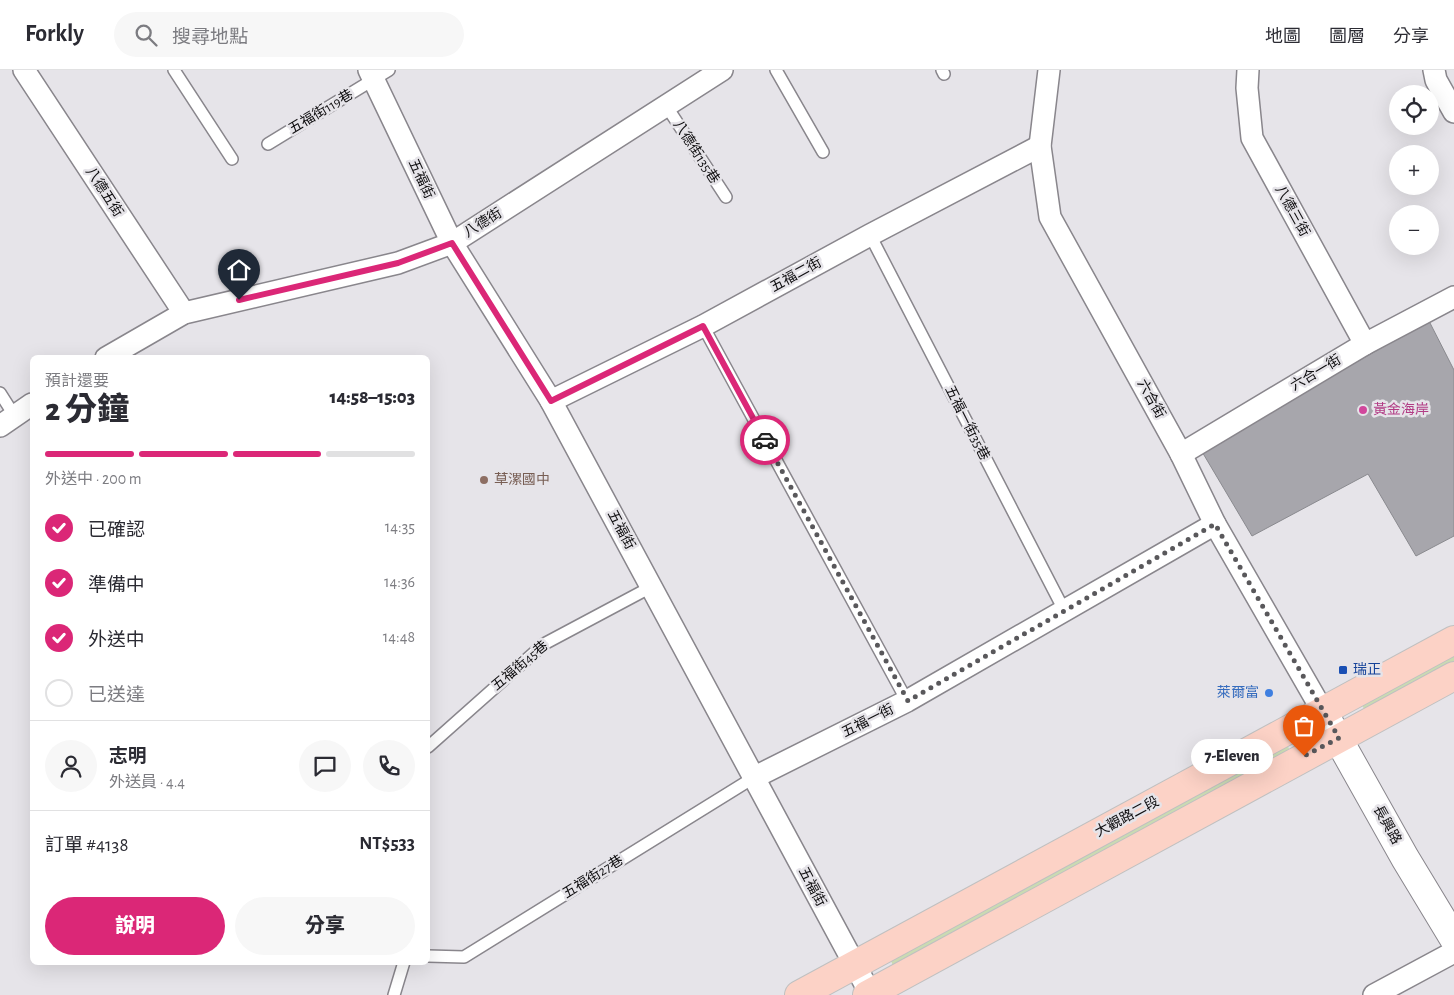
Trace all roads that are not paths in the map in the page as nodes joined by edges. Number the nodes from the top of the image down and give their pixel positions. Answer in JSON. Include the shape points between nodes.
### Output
{"nodes":[{"id":1,"x":24,"y":70,"type":"edge"},
{"id":2,"x":174,"y":70,"type":"edge"},
{"id":3,"x":722,"y":70,"type":"edge"},
{"id":4,"x":776,"y":70,"type":"edge"},
{"id":5,"x":1049,"y":70,"type":"edge"},
{"id":6,"x":1248,"y":70,"type":"edge"},
{"id":7,"x":1434,"y":70,"type":"edge"},
{"id":8,"x":377,"y":73,"type":"edge"},
{"id":9,"x":667,"y":107,"type":"junction"},
{"id":10,"x":1454,"y":112,"type":"edge"},
{"id":11,"x":268,"y":144,"type":"dead end"},
{"id":12,"x":1040,"y":146,"type":"junction"},
{"id":13,"x":823,"y":152,"type":"dead end"},
{"id":14,"x":232,"y":159,"type":"dead end"},
{"id":15,"x":726,"y":197,"type":"dead end"},
{"id":16,"x":870,"y":235,"type":"junction"},
{"id":17,"x":452,"y":243,"type":"junction"},
{"id":18,"x":1454,"y":297,"type":"edge"},
{"id":19,"x":184,"y":313,"type":"junction"},
{"id":20,"x":703,"y":326,"type":"junction"},
{"id":21,"x":1365,"y":344,"type":"junction"},
{"id":22,"x":111,"y":355,"type":"edge"},
{"id":23,"x":0,"y":393,"type":"edge"},
{"id":24,"x":551,"y":401,"type":"junction"},
{"id":25,"x":30,"y":405,"type":"edge"},
{"id":26,"x":7,"y":421,"type":"edge"},
{"id":27,"x":1181,"y":454,"type":"junction"},
{"id":28,"x":1215,"y":524,"type":"junction"},
{"id":29,"x":651,"y":587,"type":"junction"},
{"id":30,"x":1064,"y":610,"type":"junction"},
{"id":31,"x":1454,"y":640,"type":"edge"},
{"id":32,"x":1454,"y":676,"type":"edge"},
{"id":33,"x":908,"y":701,"type":"junction"},
{"id":34,"x":1322,"y":710,"type":"junction"},
{"id":35,"x":1339,"y":738,"type":"junction"},
{"id":36,"x":430,"y":745,"type":"edge"},
{"id":37,"x":753,"y":778,"type":"junction"},
{"id":38,"x":1454,"y":940,"type":"edge"},
{"id":39,"x":1454,"y":952,"type":"edge"},
{"id":40,"x":430,"y":956,"type":"edge"},
{"id":41,"x":403,"y":965,"type":"edge"},
{"id":42,"x":854,"y":965,"type":"junction"},
{"id":43,"x":869,"y":994,"type":"edge"},
{"id":44,"x":394,"y":995,"type":"edge"},
{"id":45,"x":799,"y":995,"type":"edge"},
{"id":46,"x":1374,"y":995,"type":"edge"}],
"edges":[{"from":1,"to":19,"type":"street","name":"八德五街"},
{"from":2,"to":14,"type":"lane"},
{"from":3,"to":9,"type":"street","name":"八德街"},
{"from":4,"to":13,"type":"lane"},
{"from":5,"to":12,"type":"street","name":"六合街"},
{"from":6,"to":21,"type":"street","name":"八德三街","via":[[1252,138]]},
{"from":7,"to":10,"type":"street"},
{"from":8,"to":11,"type":"lane","name":"五福街119巷"},
{"from":8,"to":17,"type":"street","name":"五福街"},
{"from":9,"to":15,"type":"lane","name":"八德街135巷"},
{"from":9,"to":17,"type":"street","name":"八德街"},
{"from":12,"to":16,"type":"street","name":"五福二街"},
{"from":12,"to":27,"type":"street","name":"六合街","via":[[1050,217]]},
{"from":16,"to":20,"type":"street","name":"五福二街"},
{"from":16,"to":30,"type":"lane","name":"五福一街35巷"},
{"from":17,"to":19,"type":"street","name":"八德街","via":[[398,263]]},
{"from":17,"to":24,"type":"street","name":"五福街"},
{"from":18,"to":21,"type":"street","name":"六合一街"},
{"from":19,"to":22,"type":"street","name":"八德街"},
{"from":20,"to":24,"type":"street","name":"五福二街"},
{"from":20,"to":33,"type":"lane"},
{"from":21,"to":27,"type":"street","name":"六合一街"},
{"from":23,"to":26,"type":"lane"},
{"from":24,"to":29,"type":"street","name":"五福街"},
{"from":25,"to":26,"type":"street"},
{"from":27,"to":28,"type":"street","name":"六合街"},
{"from":28,"to":30,"type":"street","name":"五福一街"},
{"from":28,"to":34,"type":"street","name":"六合街"},
{"from":29,"to":36,"type":"lane","name":"五福街45巷","via":[[544,644]]},
{"from":29,"to":37,"type":"street","name":"五福街"},
{"from":30,"to":33,"type":"street","name":"五福一街"},
{"from":31,"to":34,"type":"main road","name":"大觀路二段"},
{"from":32,"to":35,"type":"main road"},
{"from":33,"to":37,"type":"street","name":"五福一街"},
{"from":34,"to":35,"type":"street","name":"長興路"},
{"from":34,"to":42,"type":"main road","name":"大觀路二段"},
{"from":35,"to":38,"type":"street","name":"長興路"},
{"from":35,"to":43,"type":"main road"},
{"from":37,"to":40,"type":"lane","name":"五福街27巷","via":[[464,957]]},
{"from":37,"to":42,"type":"street","name":"五福街"},
{"from":39,"to":46,"type":"street"},
{"from":41,"to":44,"type":"lane"},
{"from":42,"to":43,"type":"street","name":"五福街"},
{"from":42,"to":45,"type":"main road","name":"大觀路二段"}]}
